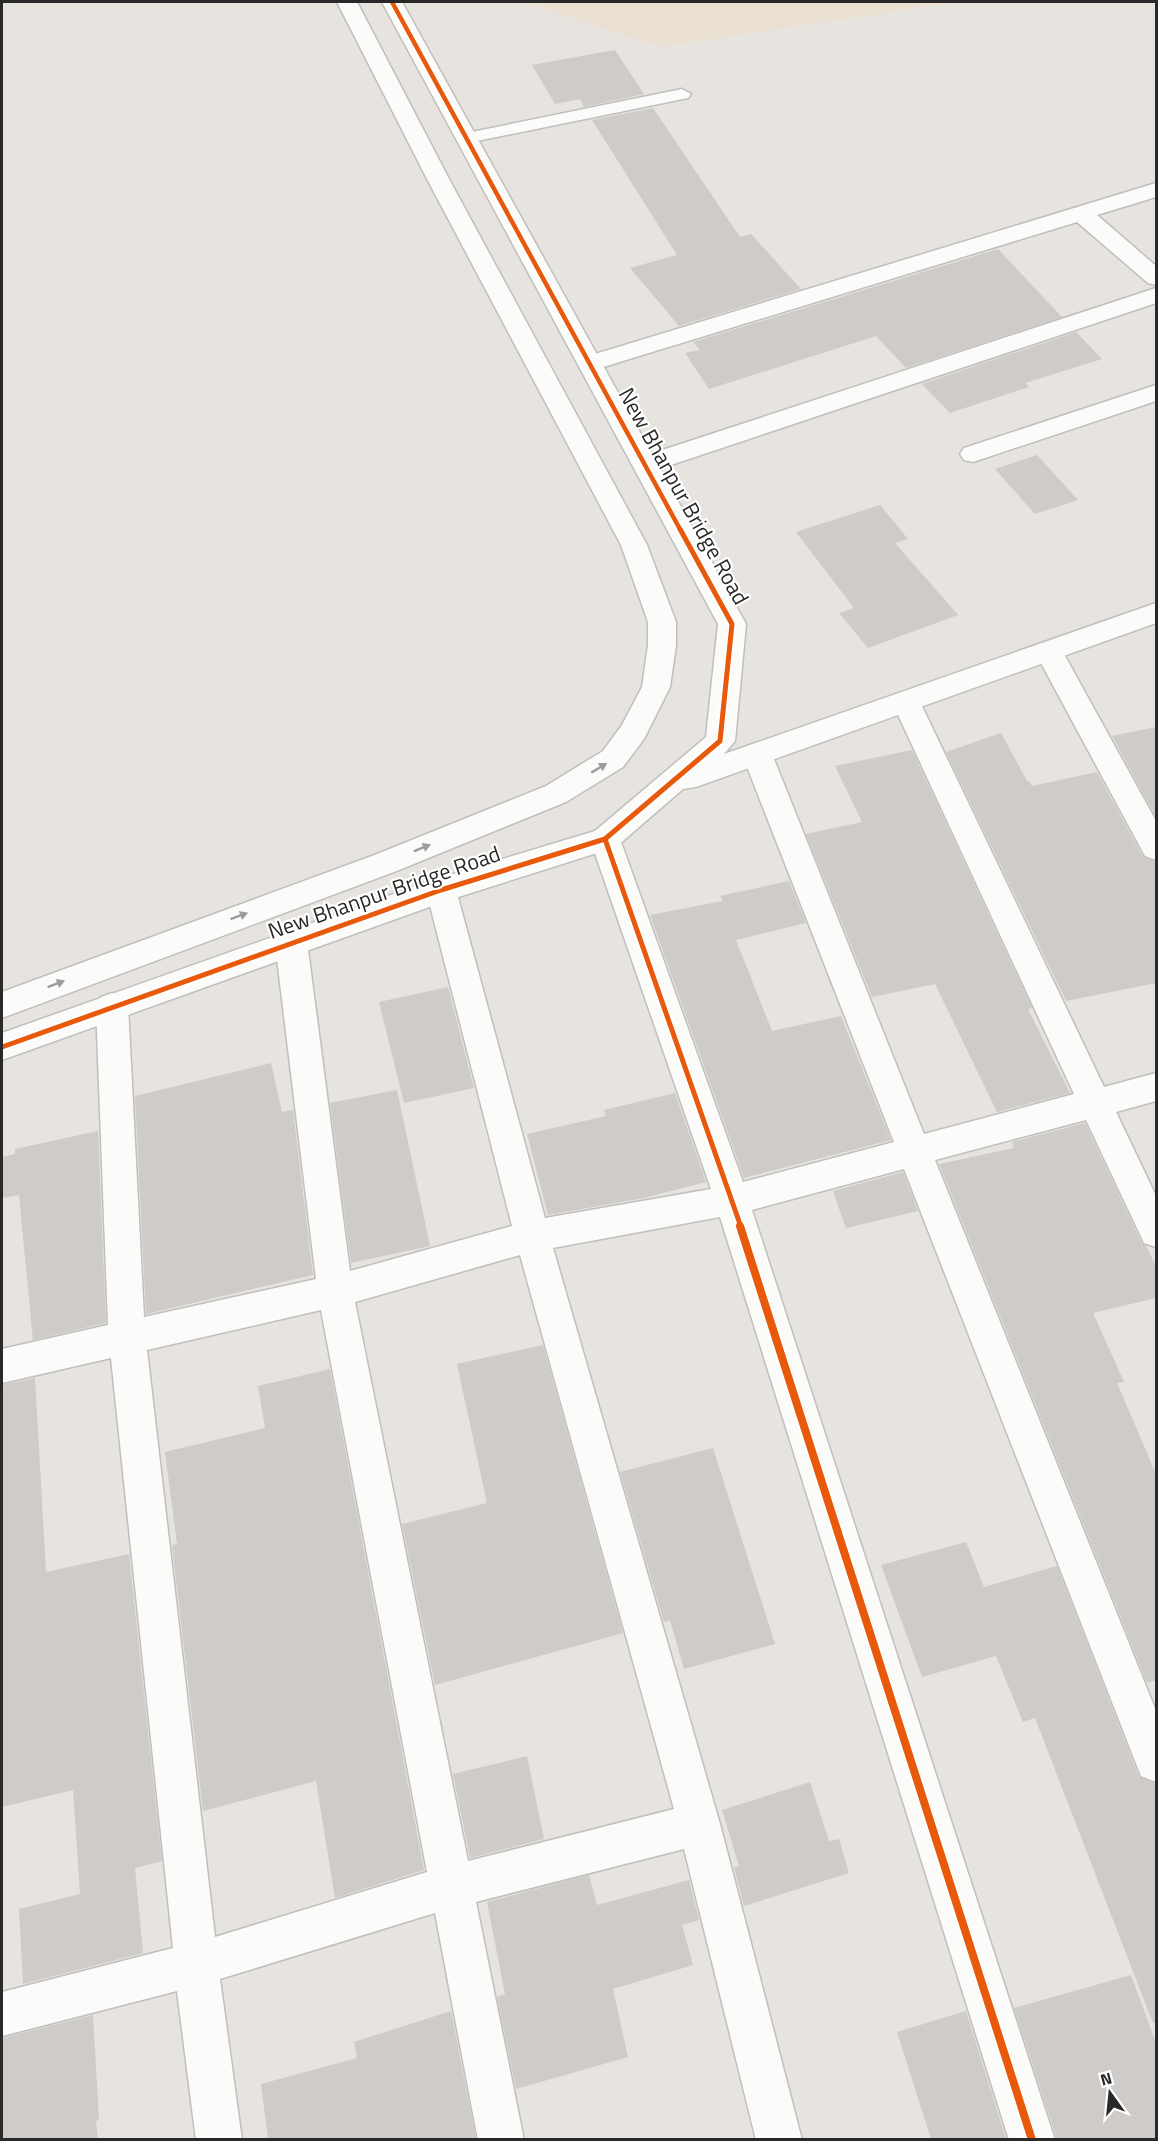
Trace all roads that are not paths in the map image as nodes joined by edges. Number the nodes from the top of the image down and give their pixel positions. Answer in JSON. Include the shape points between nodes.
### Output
{"nodes":[{"id":1,"x":347,"y":2,"type":"edge"},
{"id":2,"x":392,"y":2,"type":"edge"},
{"id":3,"x":682,"y":94,"type":"dead end"},
{"id":4,"x":466,"y":138,"type":"junction"},
{"id":5,"x":1156,"y":190,"type":"edge"},
{"id":6,"x":1082,"y":214,"type":"junction"},
{"id":7,"x":1156,"y":278,"type":"edge"},
{"id":8,"x":1156,"y":295,"type":"edge"},
{"id":9,"x":591,"y":363,"type":"junction"},
{"id":10,"x":1156,"y":393,"type":"edge"},
{"id":11,"x":973,"y":454,"type":"dead end"},
{"id":12,"x":647,"y":464,"type":"junction"},
{"id":13,"x":1156,"y":614,"type":"edge"},
{"id":14,"x":1049,"y":652,"type":"junction"},
{"id":15,"x":906,"y":702,"type":"junction"},
{"id":16,"x":757,"y":754,"type":"junction"},
{"id":17,"x":667,"y":786,"type":"junction"},
{"id":18,"x":605,"y":838,"type":"junction"},
{"id":19,"x":1156,"y":848,"type":"edge"},
{"id":20,"x":441,"y":890,"type":"junction"},
{"id":21,"x":291,"y":942,"type":"junction"},
{"id":22,"x":2,"y":1005,"type":"edge"},
{"id":23,"x":112,"y":1006,"type":"junction"},
{"id":24,"x":2,"y":1047,"type":"edge"},
{"id":25,"x":1156,"y":1087,"type":"edge"},
{"id":26,"x":1096,"y":1102,"type":"junction"},
{"id":27,"x":914,"y":1153,"type":"junction"},
{"id":28,"x":732,"y":1200,"type":"junction"},
{"id":29,"x":1156,"y":1232,"type":"edge"},
{"id":30,"x":532,"y":1236,"type":"junction"},
{"id":31,"x":335,"y":1291,"type":"junction"},
{"id":32,"x":127,"y":1337,"type":"junction"},
{"id":33,"x":2,"y":1366,"type":"edge"},
{"id":34,"x":1156,"y":1761,"type":"edge"},
{"id":35,"x":699,"y":1824,"type":"junction"},
{"id":36,"x":453,"y":1886,"type":"junction"},
{"id":37,"x":196,"y":1964,"type":"junction"},
{"id":38,"x":2,"y":2014,"type":"edge"},
{"id":39,"x":219,"y":2139,"type":"edge"},
{"id":40,"x":501,"y":2139,"type":"edge"},
{"id":41,"x":779,"y":2139,"type":"edge"},
{"id":42,"x":1032,"y":2139,"type":"edge"}],
"edges":[{"from":22,"to":1,"type":"street","name":"New Bhanpur Bridge Road","one_way":true,"via":[[383,864],[556,794],[613,759],[634,731],[656,687],[663,645],[662,622],[634,545]]},
{"from":2,"to":4,"type":"street","name":"New Bhanpur Bridge Road"},
{"from":3,"to":4,"type":"lane"},
{"from":4,"to":9,"type":"street","name":"New Bhanpur Bridge Road"},
{"from":5,"to":6,"type":"street"},
{"from":6,"to":7,"type":"street"},
{"from":6,"to":9,"type":"street"},
{"from":8,"to":12,"type":"street"},
{"from":9,"to":12,"type":"street","name":"New Bhanpur Bridge Road"},
{"from":10,"to":11,"type":"street"},
{"from":12,"to":17,"type":"street","name":"New Bhanpur Bridge Road","via":[[732,624],[720,741]]},
{"from":13,"to":14,"type":"street"},
{"from":14,"to":15,"type":"street"},
{"from":14,"to":19,"type":"street"},
{"from":15,"to":16,"type":"street"},
{"from":15,"to":26,"type":"street"},
{"from":16,"to":17,"type":"street"},
{"from":16,"to":27,"type":"street"},
{"from":17,"to":18,"type":"street","name":"New Bhanpur Bridge Road"},
{"from":18,"to":20,"type":"street","name":"New Bhanpur Bridge Road"},
{"from":18,"to":28,"type":"street"},
{"from":20,"to":21,"type":"street","name":"New Bhanpur Bridge Road"},
{"from":20,"to":30,"type":"street"},
{"from":21,"to":23,"type":"street","name":"New Bhanpur Bridge Road"},
{"from":21,"to":31,"type":"street"},
{"from":23,"to":24,"type":"street","name":"New Bhanpur Bridge Road"},
{"from":23,"to":32,"type":"street"},
{"from":25,"to":26,"type":"street"},
{"from":26,"to":27,"type":"street"},
{"from":26,"to":29,"type":"street"},
{"from":27,"to":28,"type":"street"},
{"from":27,"to":34,"type":"street"},
{"from":28,"to":30,"type":"street"},
{"from":28,"to":42,"type":"street"},
{"from":30,"to":31,"type":"street"},
{"from":30,"to":35,"type":"street"},
{"from":31,"to":32,"type":"street"},
{"from":31,"to":36,"type":"street"},
{"from":32,"to":33,"type":"street"},
{"from":32,"to":37,"type":"street"},
{"from":35,"to":36,"type":"street"},
{"from":35,"to":41,"type":"street"},
{"from":36,"to":37,"type":"street"},
{"from":36,"to":40,"type":"street"},
{"from":37,"to":38,"type":"street"},
{"from":37,"to":39,"type":"street"}]}
